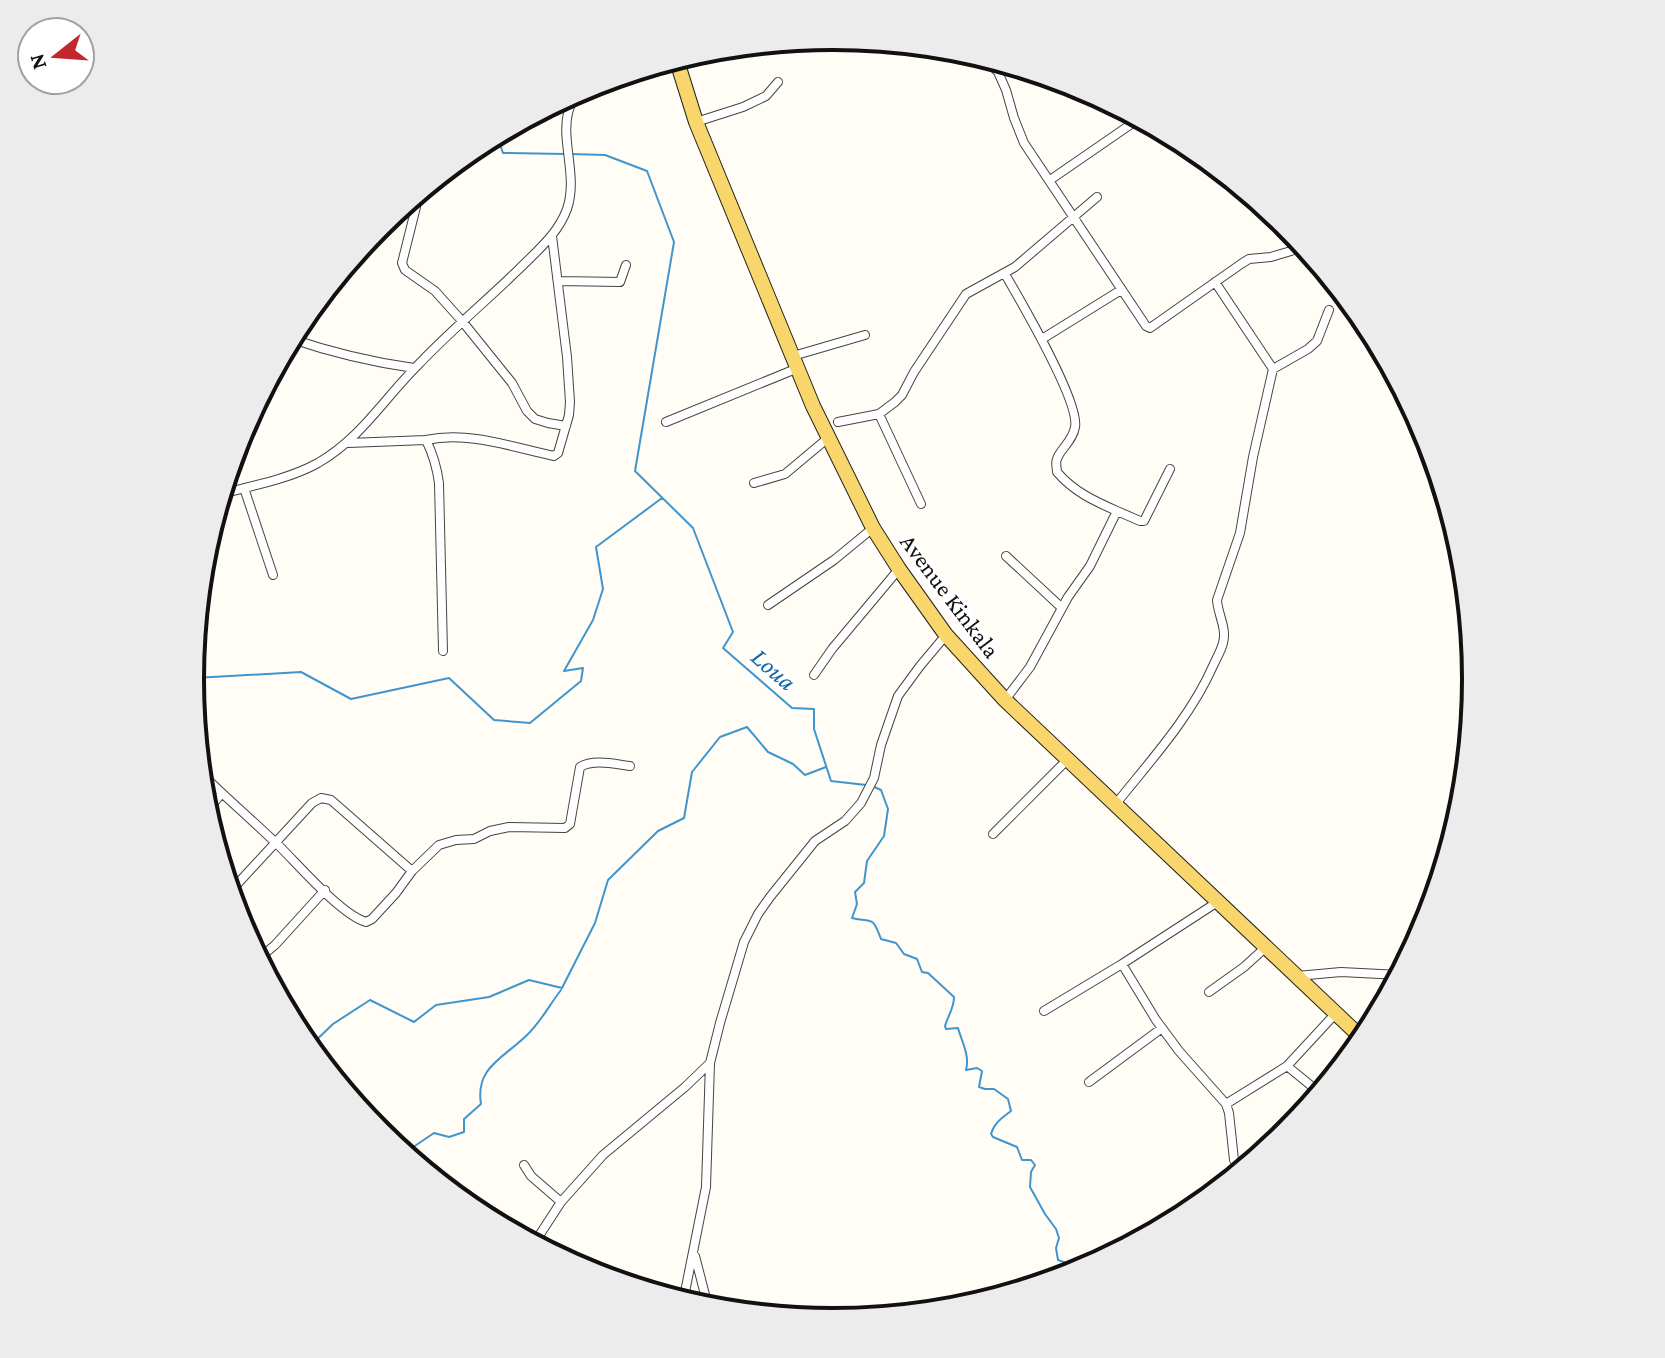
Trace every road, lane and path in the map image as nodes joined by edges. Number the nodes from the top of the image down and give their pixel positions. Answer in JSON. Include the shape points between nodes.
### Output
{"nodes":[{"id":1,"x":679,"y":69,"type":"edge"},
{"id":2,"x":998,"y":72,"type":"edge"},
{"id":3,"x":778,"y":82,"type":"dead end"},
{"id":4,"x":570,"y":108,"type":"edge"},
{"id":5,"x":696,"y":122,"type":"junction"},
{"id":6,"x":1130,"y":125,"type":"edge"},
{"id":7,"x":1050,"y":180,"type":"junction"},
{"id":8,"x":1097,"y":197,"type":"dead end"},
{"id":9,"x":416,"y":208,"type":"edge"},
{"id":10,"x":1073,"y":217,"type":"junction"},
{"id":11,"x":552,"y":236,"type":"junction"},
{"id":12,"x":1292,"y":250,"type":"edge"},
{"id":13,"x":626,"y":265,"type":"dead end"},
{"id":14,"x":1005,"y":274,"type":"junction"},
{"id":15,"x":558,"y":281,"type":"junction"},
{"id":16,"x":1215,"y":282,"type":"junction"},
{"id":17,"x":1121,"y":290,"type":"junction"},
{"id":18,"x":1329,"y":310,"type":"dead end"},
{"id":19,"x":462,"y":321,"type":"junction"},
{"id":20,"x":865,"y":335,"type":"dead end"},
{"id":21,"x":1042,"y":339,"type":"junction"},
{"id":22,"x":302,"y":342,"type":"edge"},
{"id":23,"x":795,"y":362,"type":"junction"},
{"id":24,"x":414,"y":368,"type":"junction"},
{"id":25,"x":1273,"y":369,"type":"junction"},
{"id":26,"x":879,"y":414,"type":"junction"},
{"id":27,"x":666,"y":422,"type":"dead end"},
{"id":28,"x":838,"y":422,"type":"dead end"},
{"id":29,"x":566,"y":426,"type":"junction"},
{"id":30,"x":828,"y":438,"type":"junction"},
{"id":31,"x":426,"y":440,"type":"junction"},
{"id":32,"x":347,"y":443,"type":"junction"},
{"id":33,"x":1170,"y":469,"type":"dead end"},
{"id":34,"x":754,"y":483,"type":"dead end"},
{"id":35,"x":244,"y":488,"type":"junction"},
{"id":36,"x":233,"y":491,"type":"edge"},
{"id":37,"x":921,"y":504,"type":"dead end"},
{"id":38,"x":1117,"y":511,"type":"junction"},
{"id":39,"x":873,"y":528,"type":"junction"},
{"id":40,"x":1006,"y":556,"type":"dead end"},
{"id":41,"x":899,"y":569,"type":"junction"},
{"id":42,"x":273,"y":575,"type":"dead end"},
{"id":43,"x":768,"y":605,"type":"dead end"},
{"id":44,"x":1062,"y":608,"type":"junction"},
{"id":45,"x":946,"y":635,"type":"junction"},
{"id":46,"x":443,"y":651,"type":"dead end"},
{"id":47,"x":814,"y":675,"type":"dead end"},
{"id":48,"x":1005,"y":700,"type":"junction"},
{"id":49,"x":1068,"y":759,"type":"junction"},
{"id":50,"x":630,"y":766,"type":"dead end"},
{"id":51,"x":213,"y":786,"type":"edge"},
{"id":52,"x":221,"y":794,"type":"junction"},
{"id":53,"x":216,"y":801,"type":"edge"},
{"id":54,"x":1115,"y":805,"type":"junction"},
{"id":55,"x":993,"y":834,"type":"dead end"},
{"id":56,"x":276,"y":842,"type":"junction"},
{"id":57,"x":412,"y":871,"type":"junction"},
{"id":58,"x":238,"y":883,"type":"edge"},
{"id":59,"x":325,"y":890,"type":"junction"},
{"id":60,"x":1219,"y":901,"type":"junction"},
{"id":61,"x":1266,"y":947,"type":"junction"},
{"id":62,"x":266,"y":953,"type":"edge"},
{"id":63,"x":1122,"y":964,"type":"junction"},
{"id":64,"x":1388,"y":974,"type":"edge"},
{"id":65,"x":1295,"y":976,"type":"junction"},
{"id":66,"x":1209,"y":992,"type":"dead end"},
{"id":67,"x":1044,"y":1011,"type":"dead end"},
{"id":68,"x":1336,"y":1013,"type":"junction"},
{"id":69,"x":1162,"y":1028,"type":"junction"},
{"id":70,"x":1354,"y":1030,"type":"edge"},
{"id":71,"x":710,"y":1063,"type":"junction"},
{"id":72,"x":1287,"y":1066,"type":"junction"},
{"id":73,"x":1089,"y":1082,"type":"dead end"},
{"id":74,"x":1312,"y":1086,"type":"edge"},
{"id":75,"x":1226,"y":1104,"type":"junction"},
{"id":76,"x":1234,"y":1160,"type":"dead end"},
{"id":77,"x":524,"y":1165,"type":"dead end"},
{"id":78,"x":561,"y":1202,"type":"junction"},
{"id":79,"x":540,"y":1235,"type":"edge"},
{"id":80,"x":695,"y":1252,"type":"junction"},
{"id":81,"x":686,"y":1291,"type":"edge"},
{"id":82,"x":705,"y":1295,"type":"edge"}],
"edges":[{"from":1,"to":5,"type":"main road","name":"Avenue Kinkala"},
{"from":2,"to":7,"type":"street","via":[[1024,143]]},
{"from":3,"to":5,"type":"street","via":[[766,96]]},
{"from":4,"to":11,"type":"street","via":[[570,199]]},
{"from":5,"to":23,"type":"main road","name":"Avenue Kinkala"},
{"from":6,"to":7,"type":"street"},
{"from":7,"to":10,"type":"street"},
{"from":8,"to":10,"type":"street"},
{"from":9,"to":19,"type":"street","via":[[403,267]]},
{"from":10,"to":14,"type":"street"},
{"from":10,"to":17,"type":"street"},
{"from":11,"to":15,"type":"street"},
{"from":11,"to":19,"type":"street"},
{"from":12,"to":16,"type":"street","via":[[1249,259]]},
{"from":13,"to":15,"type":"street","via":[[620,282]]},
{"from":14,"to":21,"type":"street"},
{"from":14,"to":26,"type":"street","via":[[966,294],[902,395]]},
{"from":15,"to":29,"type":"street","via":[[570,402]]},
{"from":16,"to":17,"type":"street","via":[[1150,328]]},
{"from":16,"to":25,"type":"street"},
{"from":17,"to":21,"type":"street"},
{"from":18,"to":25,"type":"street","via":[[1317,341]]},
{"from":19,"to":24,"type":"street"},
{"from":19,"to":29,"type":"street","via":[[512,383],[527,411],[535,419]]},
{"from":20,"to":23,"type":"street"},
{"from":21,"to":38,"type":"street","via":[[1076,425],[1057,459],[1057,472],[1068,485]]},
{"from":22,"to":24,"type":"street"},
{"from":23,"to":27,"type":"street"},
{"from":23,"to":30,"type":"main road","name":"Avenue Kinkala"},
{"from":24,"to":32,"type":"street"},
{"from":25,"to":54,"type":"street","via":[[1240,533],[1217,600],[1223,642],[1184,718]]},
{"from":26,"to":28,"type":"street"},
{"from":26,"to":37,"type":"street"},
{"from":29,"to":31,"type":"street","via":[[554,456],[468,437]]},
{"from":30,"to":34,"type":"street","via":[[785,474]]},
{"from":30,"to":39,"type":"main road","name":"Avenue Kinkala"},
{"from":31,"to":32,"type":"street"},
{"from":31,"to":46,"type":"street","via":[[439,483]]},
{"from":32,"to":35,"type":"street","via":[[301,471]]},
{"from":33,"to":38,"type":"street","via":[[1144,521]]},
{"from":35,"to":36,"type":"street"},
{"from":35,"to":42,"type":"street"},
{"from":38,"to":44,"type":"street"},
{"from":39,"to":41,"type":"main road","name":"Avenue Kinkala"},
{"from":39,"to":43,"type":"street"},
{"from":40,"to":44,"type":"street"},
{"from":41,"to":45,"type":"main road","name":"Avenue Kinkala"},
{"from":41,"to":47,"type":"street"},
{"from":44,"to":48,"type":"street"},
{"from":45,"to":48,"type":"main road","name":"Avenue Kinkala"},
{"from":45,"to":71,"type":"street","via":[[898,696],[874,778],[861,803],[815,841],[758,914],[744,942]]},
{"from":48,"to":49,"type":"main road","name":"Avenue Kinkala"},
{"from":49,"to":54,"type":"main road","name":"Avenue Kinkala"},
{"from":49,"to":55,"type":"street"},
{"from":50,"to":57,"type":"street","via":[[582,765],[565,828],[509,827],[448,842]]},
{"from":51,"to":52,"type":"street"},
{"from":52,"to":53,"type":"street"},
{"from":52,"to":56,"type":"street"},
{"from":54,"to":60,"type":"main road","name":"Avenue Kinkala"},
{"from":56,"to":57,"type":"street","via":[[312,803],[326,798]]},
{"from":56,"to":58,"type":"street"},
{"from":56,"to":59,"type":"street"},
{"from":57,"to":59,"type":"street","via":[[366,922]]},
{"from":59,"to":62,"type":"street"},
{"from":60,"to":61,"type":"main road","name":"Avenue Kinkala"},
{"from":60,"to":63,"type":"street"},
{"from":61,"to":65,"type":"main road","name":"Avenue Kinkala"},
{"from":61,"to":66,"type":"street"},
{"from":63,"to":67,"type":"street"},
{"from":63,"to":69,"type":"street"},
{"from":64,"to":65,"type":"street"},
{"from":65,"to":68,"type":"main road","name":"Avenue Kinkala"},
{"from":68,"to":70,"type":"main road","name":"Avenue Kinkala"},
{"from":68,"to":72,"type":"street"},
{"from":69,"to":73,"type":"street"},
{"from":69,"to":75,"type":"street"},
{"from":71,"to":78,"type":"street","via":[[603,1155]]},
{"from":71,"to":80,"type":"street","via":[[706,1187]]},
{"from":72,"to":74,"type":"street"},
{"from":72,"to":75,"type":"street"},
{"from":75,"to":76,"type":"street"},
{"from":77,"to":78,"type":"street"},
{"from":78,"to":79,"type":"street"},
{"from":80,"to":81,"type":"street"},
{"from":80,"to":82,"type":"street"}]}
